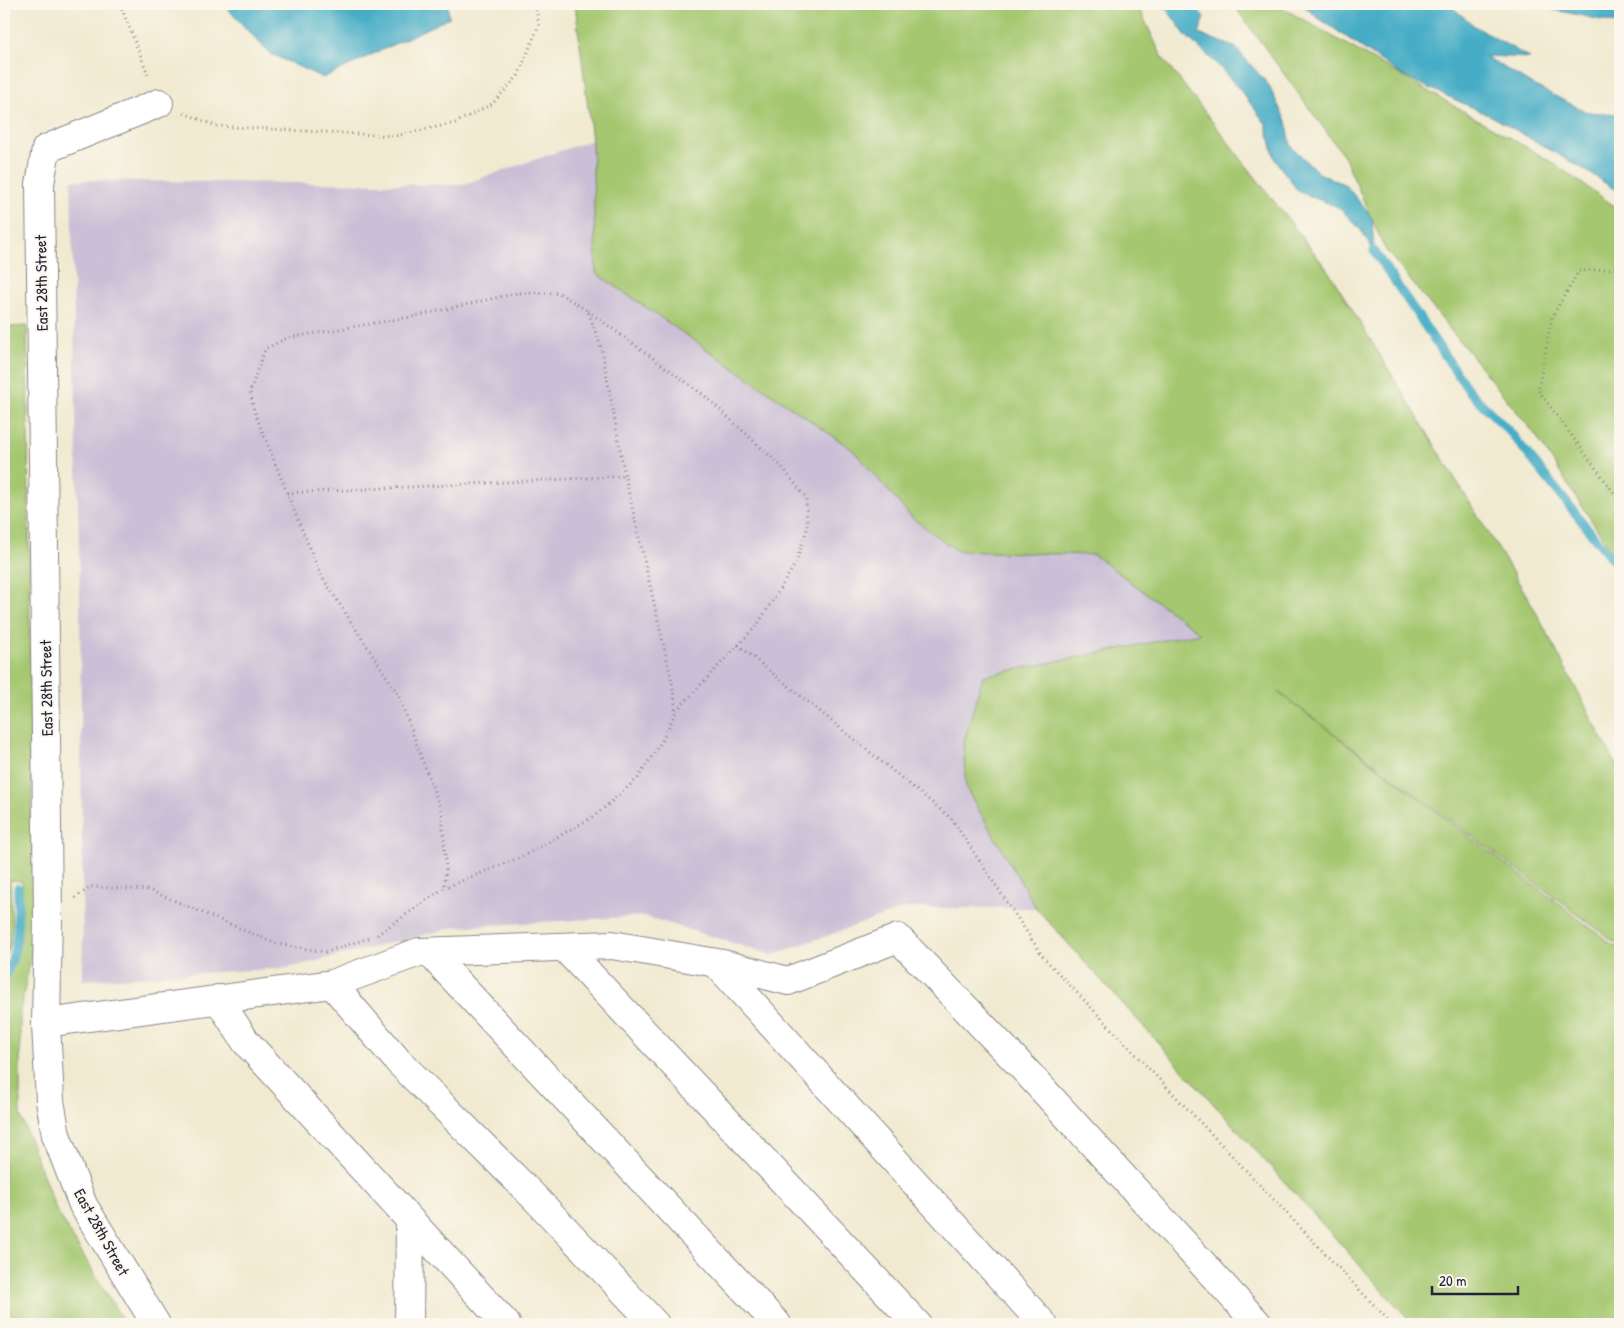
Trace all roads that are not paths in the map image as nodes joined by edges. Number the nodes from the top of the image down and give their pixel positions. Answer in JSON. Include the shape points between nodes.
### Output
{"nodes":[{"id":1,"x":159,"y":102,"type":"road end"},
{"id":2,"x":564,"y":947,"type":"junction"},
{"id":3,"x":429,"y":952,"type":"junction"},
{"id":4,"x":716,"y":963,"type":"junction"},
{"id":5,"x":332,"y":984,"type":"junction"},
{"id":6,"x":218,"y":999,"type":"junction"},
{"id":7,"x":46,"y":1023,"type":"junction"},
{"id":8,"x":410,"y":1220,"type":"junction"},
{"id":9,"x":156,"y":1324,"type":"edge"},
{"id":10,"x":408,"y":1324,"type":"edge"},
{"id":11,"x":506,"y":1324,"type":"edge"},
{"id":12,"x":655,"y":1324,"type":"edge"},
{"id":13,"x":777,"y":1324,"type":"edge"},
{"id":14,"x":917,"y":1324,"type":"edge"},
{"id":15,"x":1043,"y":1324,"type":"edge"},
{"id":16,"x":1258,"y":1324,"type":"edge"}],
"edges":[{"from":1,"to":7,"type":"street","name":"East 28th Street","via":[[46,149],[40,184],[48,917]]},
{"from":2,"to":3,"type":"street"},
{"from":2,"to":4,"type":"street","via":[[612,945]]},
{"from":2,"to":14,"type":"street"},
{"from":3,"to":5,"type":"street","via":[[419,952]]},
{"from":3,"to":13,"type":"street"},
{"from":4,"to":15,"type":"street"},
{"from":4,"to":16,"type":"street","via":[[788,981],[898,938],[1024,1069]]},
{"from":5,"to":6,"type":"street"},
{"from":5,"to":12,"type":"street","via":[[398,1061]]},
{"from":6,"to":7,"type":"street"},
{"from":6,"to":8,"type":"street","via":[[246,1042]]},
{"from":7,"to":9,"type":"street","name":"East 28th Street","via":[[50,1101],[56,1135],[83,1205]]},
{"from":8,"to":10,"type":"street"},
{"from":8,"to":11,"type":"street"}]}
